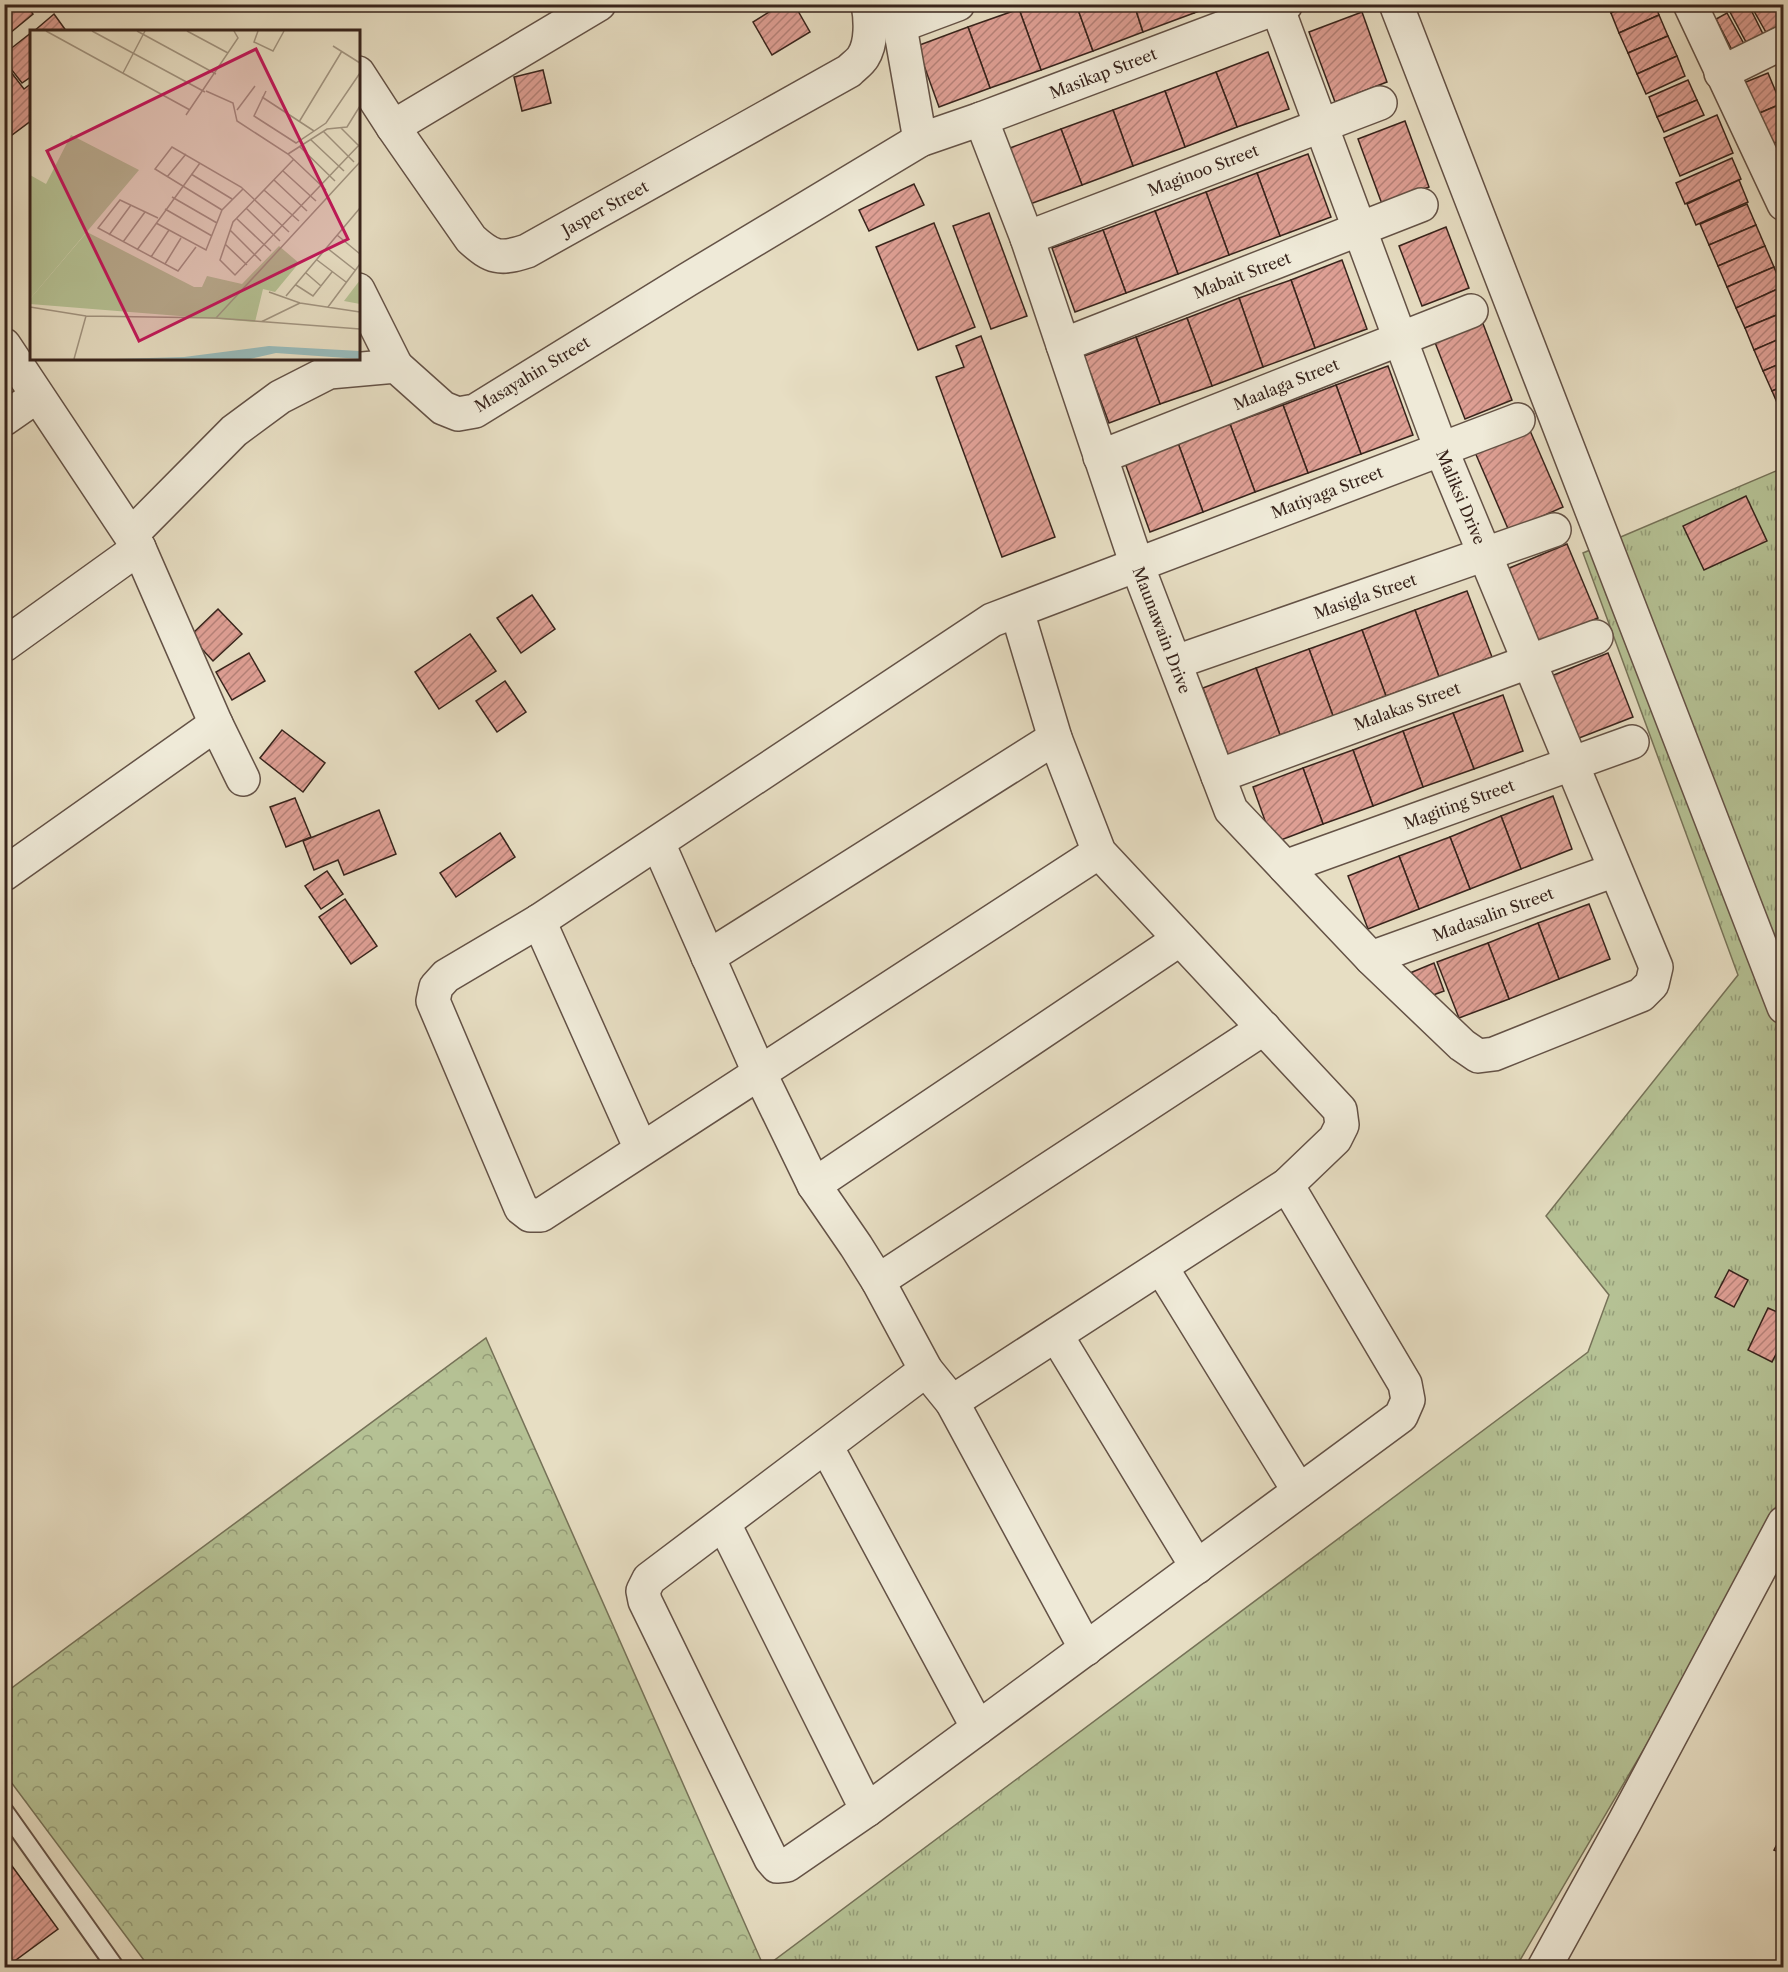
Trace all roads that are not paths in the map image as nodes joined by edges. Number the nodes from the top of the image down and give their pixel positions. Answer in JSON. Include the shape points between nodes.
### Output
{"nodes":[{"id":1,"x":599,"y":4,"type":"edge"},
{"id":2,"x":868,"y":4,"type":"edge"},
{"id":3,"x":958,"y":4,"type":"edge"},
{"id":4,"x":1396,"y":4,"type":"edge"},
{"id":5,"x":1690,"y":4,"type":"edge"},
{"id":6,"x":1280,"y":6,"type":"edge"},
{"id":7,"x":898,"y":15,"type":"edge"},
{"id":8,"x":1784,"y":42,"type":"edge"},
{"id":9,"x":1721,"y":73,"type":"junction"},
{"id":10,"x":360,"y":77,"type":"edge"},
{"id":11,"x":1380,"y":103,"type":"dead end"},
{"id":12,"x":981,"y":119,"type":"junction"},
{"id":13,"x":1320,"y":125,"type":"junction"},
{"id":14,"x":393,"y":127,"type":"junction"},
{"id":15,"x":920,"y":140,"type":"junction"},
{"id":16,"x":1782,"y":196,"type":"edge"},
{"id":17,"x":1422,"y":205,"type":"dead end"},
{"id":18,"x":1359,"y":229,"type":"junction"},
{"id":19,"x":1028,"y":238,"type":"junction"},
{"id":20,"x":360,"y":294,"type":"edge"},
{"id":21,"x":1471,"y":311,"type":"dead end"},
{"id":22,"x":1400,"y":339,"type":"junction"},
{"id":23,"x":4,"y":345,"type":"edge"},
{"id":24,"x":1063,"y":345,"type":"junction"},
{"id":25,"x":396,"y":366,"type":"junction"},
{"id":26,"x":37,"y":396,"type":"junction"},
{"id":27,"x":4,"y":419,"type":"edge"},
{"id":28,"x":1518,"y":420,"type":"dead end"},
{"id":29,"x":1441,"y":449,"type":"junction"},
{"id":30,"x":1101,"y":457,"type":"junction"},
{"id":31,"x":1554,"y":530,"type":"dead end"},
{"id":32,"x":135,"y":542,"type":"junction"},
{"id":33,"x":1485,"y":554,"type":"junction"},
{"id":34,"x":1137,"y":565,"type":"junction"},
{"id":35,"x":1017,"y":611,"type":"junction"},
{"id":36,"x":1596,"y":636,"type":"dead end"},
{"id":37,"x":4,"y":645,"type":"edge"},
{"id":38,"x":1529,"y":661,"type":"junction"},
{"id":39,"x":1176,"y":662,"type":"junction"},
{"id":40,"x":216,"y":724,"type":"junction"},
{"id":41,"x":1055,"y":738,"type":"junction"},
{"id":42,"x":1632,"y":742,"type":"dead end"},
{"id":43,"x":1572,"y":763,"type":"junction"},
{"id":44,"x":1218,"y":776,"type":"junction"},
{"id":45,"x":243,"y":779,"type":"dead end"},
{"id":46,"x":658,"y":843,"type":"junction"},
{"id":47,"x":1099,"y":852,"type":"junction"},
{"id":48,"x":1285,"y":867,"type":"junction"},
{"id":49,"x":1616,"y":870,"type":"junction"},
{"id":50,"x":4,"y":874,"type":"edge"},
{"id":51,"x":539,"y":921,"type":"junction"},
{"id":52,"x":1180,"y":939,"type":"junction"},
{"id":53,"x":708,"y":957,"type":"junction"},
{"id":54,"x":1371,"y":958,"type":"junction"},
{"id":55,"x":1784,"y":1007,"type":"edge"},
{"id":56,"x":1264,"y":1028,"type":"junction"},
{"id":57,"x":1478,"y":1056,"type":"joint"},
{"id":58,"x":759,"y":1072,"type":"junction"},
{"id":59,"x":641,"y":1149,"type":"junction"},
{"id":60,"x":814,"y":1185,"type":"junction"},
{"id":61,"x":1287,"y":1185,"type":"junction"},
{"id":62,"x":1161,"y":1267,"type":"junction"},
{"id":63,"x":878,"y":1281,"type":"junction"},
{"id":64,"x":1056,"y":1335,"type":"junction"},
{"id":65,"x":926,"y":1370,"type":"junction"},
{"id":66,"x":952,"y":1402,"type":"junction"},
{"id":67,"x":826,"y":1446,"type":"junction"},
{"id":68,"x":1299,"y":1491,"type":"junction"},
{"id":69,"x":1784,"y":1523,"type":"edge"},
{"id":70,"x":724,"y":1524,"type":"junction"},
{"id":71,"x":1197,"y":1567,"type":"junction"},
{"id":72,"x":1086,"y":1649,"type":"junction"},
{"id":73,"x":978,"y":1728,"type":"junction"},
{"id":74,"x":4,"y":1810,"type":"edge"},
{"id":75,"x":867,"y":1810,"type":"junction"},
{"id":76,"x":116,"y":1968,"type":"edge"},
{"id":77,"x":1544,"y":1968,"type":"edge"}],
"edges":[{"from":1,"to":14,"type":"street"},
{"from":2,"to":14,"type":"street","name":"Jasper Street","via":[[868,42],[863,58],[849,71],[538,246],[508,258],[486,252],[471,239]]},
{"from":3,"to":7,"type":"street"},
{"from":4,"to":55,"type":"street"},
{"from":5,"to":9,"type":"street"},
{"from":6,"to":12,"type":"street","name":"Masikap Street"},
{"from":6,"to":13,"type":"street","name":"Maliksi Drive"},
{"from":7,"to":15,"type":"street"},
{"from":8,"to":9,"type":"street"},
{"from":9,"to":16,"type":"street"},
{"from":10,"to":14,"type":"street","name":"Jasper Street"},
{"from":11,"to":13,"type":"street","name":"Maginoo Street"},
{"from":12,"to":15,"type":"street","name":"Masikap Street"},
{"from":12,"to":19,"type":"street","name":"Maunawain Drive"},
{"from":13,"to":18,"type":"street","name":"Maliksi Drive"},
{"from":13,"to":19,"type":"street","name":"Maginoo Street"},
{"from":15,"to":25,"type":"street","name":"Masayahin Street","via":[[475,411],[458,414],[443,408]]},
{"from":17,"to":18,"type":"street","name":"Mabait Street"},
{"from":18,"to":22,"type":"street","name":"Maliksi Drive"},
{"from":18,"to":24,"type":"street","name":"Mabait Street"},
{"from":19,"to":24,"type":"street","name":"Maunawain Drive"},
{"from":20,"to":25,"type":"street"},
{"from":21,"to":22,"type":"street","name":"Maalaga Street"},
{"from":22,"to":29,"type":"street","name":"Maliksi Drive"},
{"from":22,"to":30,"type":"street","name":"Maalaga Street"},
{"from":23,"to":26,"type":"street"},
{"from":24,"to":30,"type":"street","name":"Maunawain Drive"},
{"from":25,"to":32,"type":"street","via":[[329,372],[280,398],[234,432]]},
{"from":26,"to":27,"type":"street"},
{"from":26,"to":32,"type":"street"},
{"from":28,"to":29,"type":"street","name":"Matiyaga Street"},
{"from":29,"to":33,"type":"street","name":"Maliksi Drive"},
{"from":29,"to":34,"type":"street","name":"Matiyaga Street"},
{"from":30,"to":34,"type":"street","name":"Maunawain Drive"},
{"from":31,"to":33,"type":"street","name":"Masigla Street"},
{"from":32,"to":37,"type":"street"},
{"from":32,"to":40,"type":"street"},
{"from":33,"to":38,"type":"street","name":"Maliksi Drive"},
{"from":33,"to":39,"type":"street","name":"Masigla Street"},
{"from":34,"to":35,"type":"street","name":"Matiyaga Street"},
{"from":34,"to":39,"type":"street","name":"Maunawain Drive"},
{"from":35,"to":41,"type":"street"},
{"from":35,"to":46,"type":"street","name":"Matiyaga Street","via":[[992,620]]},
{"from":36,"to":38,"type":"street","name":"Malakas Street"},
{"from":38,"to":43,"type":"street","name":"Maliksi Drive"},
{"from":38,"to":44,"type":"street","name":"Malakas Street"},
{"from":39,"to":44,"type":"street","name":"Maunawain Drive"},
{"from":40,"to":45,"type":"street"},
{"from":40,"to":50,"type":"street"},
{"from":41,"to":47,"type":"street"},
{"from":41,"to":53,"type":"street"},
{"from":42,"to":43,"type":"street","name":"Magiting Street"},
{"from":43,"to":48,"type":"street","name":"Magiting Street"},
{"from":43,"to":49,"type":"street","name":"Maliksi Drive"},
{"from":44,"to":48,"type":"street","name":"Maunawain Drive","via":[[1231,810]]},
{"from":46,"to":51,"type":"street","name":"Matiyaga Street"},
{"from":46,"to":53,"type":"street"},
{"from":47,"to":52,"type":"street"},
{"from":47,"to":58,"type":"street"},
{"from":48,"to":54,"type":"street","name":"Maunawain Drive"},
{"from":49,"to":54,"type":"street","name":"Madasalin Street"},
{"from":49,"to":57,"type":"street","name":"Maliksi Drive","via":[[1656,966],[1652,984],[1641,995],[1494,1054]]},
{"from":51,"to":59,"type":"street"},
{"from":51,"to":59,"type":"street","name":"Matiyaga Street","via":[[446,976],[436,987],[434,1001],[521,1208],[530,1215],[541,1215]]},
{"from":52,"to":56,"type":"street"},
{"from":52,"to":60,"type":"street"},
{"from":53,"to":58,"type":"street"},
{"from":54,"to":57,"type":"street","name":"Maunawain Drive"},
{"from":56,"to":61,"type":"street","via":[[1340,1110],[1342,1125],[1335,1139]]},
{"from":56,"to":63,"type":"street"},
{"from":58,"to":59,"type":"street"},
{"from":58,"to":60,"type":"street"},
{"from":60,"to":63,"type":"street"},
{"from":61,"to":62,"type":"street"},
{"from":61,"to":68,"type":"street","via":[[1405,1384],[1408,1400],[1401,1416]]},
{"from":62,"to":64,"type":"street"},
{"from":62,"to":68,"type":"street"},
{"from":63,"to":65,"type":"street"},
{"from":64,"to":66,"type":"street"},
{"from":64,"to":71,"type":"street"},
{"from":65,"to":66,"type":"street"},
{"from":65,"to":67,"type":"street"},
{"from":66,"to":72,"type":"street"},
{"from":67,"to":70,"type":"street"},
{"from":67,"to":73,"type":"street"},
{"from":68,"to":71,"type":"street"},
{"from":69,"to":77,"type":"street"},
{"from":70,"to":75,"type":"street"},
{"from":70,"to":75,"type":"street","via":[[649,1579],[643,1591],[771,1859],[777,1866],[787,1865]]},
{"from":71,"to":72,"type":"street"},
{"from":72,"to":73,"type":"street"},
{"from":73,"to":75,"type":"street"},
{"from":74,"to":76,"type":"lane"}]}
